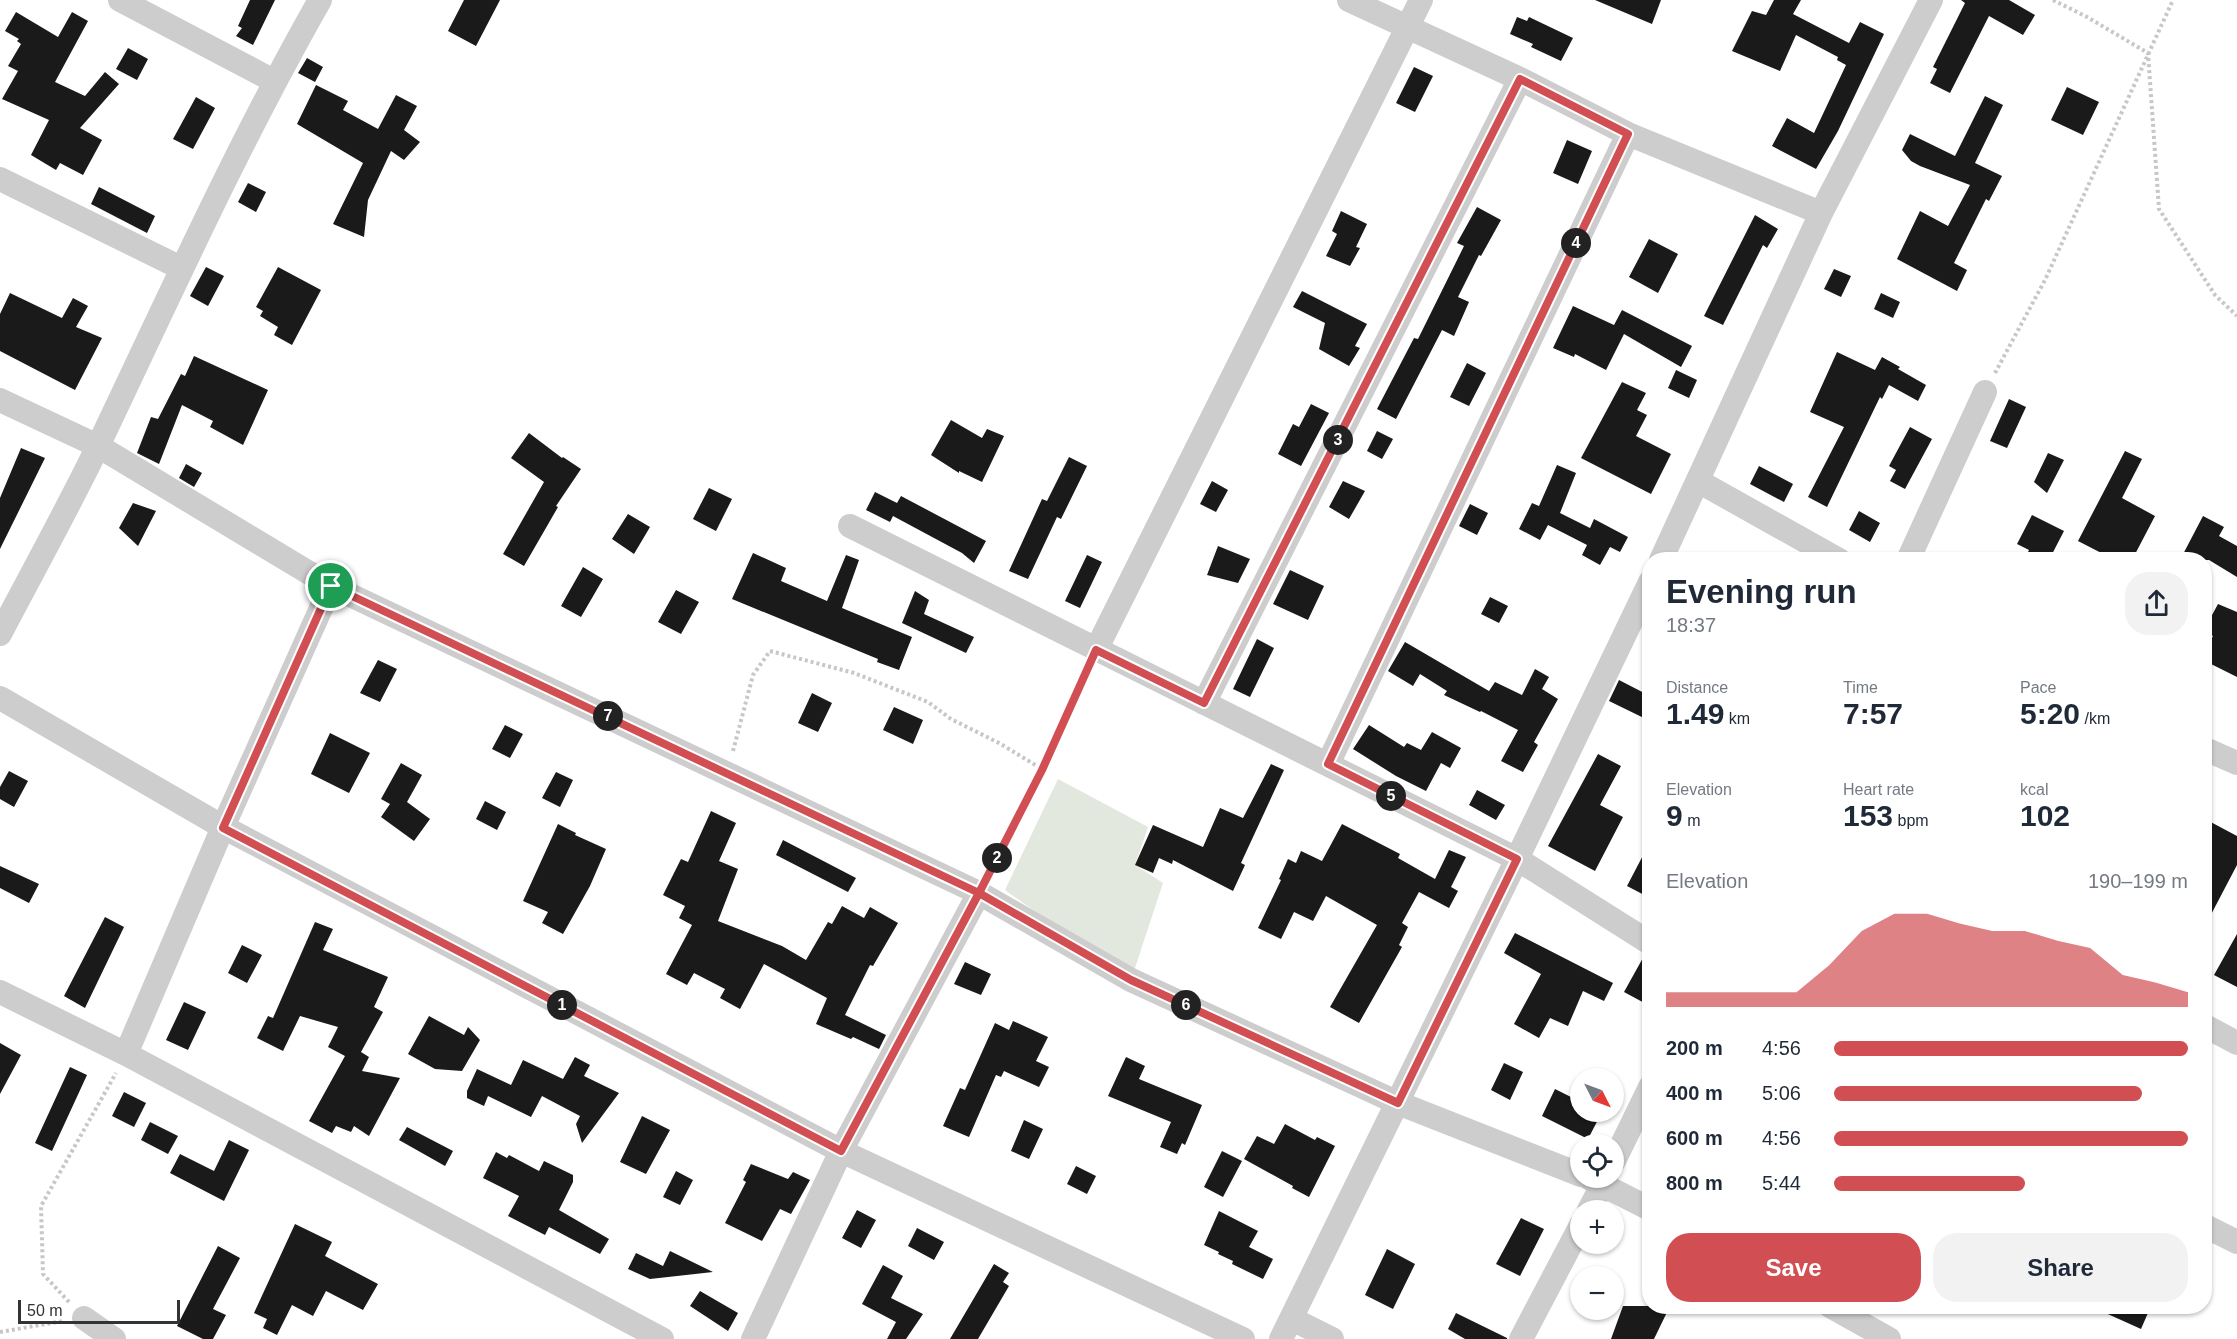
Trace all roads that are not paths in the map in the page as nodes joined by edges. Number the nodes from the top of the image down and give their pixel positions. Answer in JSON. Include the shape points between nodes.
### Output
{"nodes":[{"id":1,"x":120,"y":0,"type":"edge"},
{"id":2,"x":320,"y":0,"type":"edge"},
{"id":3,"x":1349,"y":0,"type":"edge"},
{"id":4,"x":1421,"y":0,"type":"edge"},
{"id":5,"x":1931,"y":0,"type":"edge"},
{"id":6,"x":1407,"y":27,"type":"junction"},
{"id":7,"x":1520,"y":79,"type":"junction"},
{"id":8,"x":274,"y":81,"type":"junction"},
{"id":9,"x":1628,"y":134,"type":"junction"},
{"id":10,"x":0,"y":179,"type":"edge"},
{"id":11,"x":1821,"y":213,"type":"junction"},
{"id":12,"x":181,"y":268,"type":"junction"},
{"id":13,"x":1985,"y":392,"type":"road end"},
{"id":14,"x":0,"y":400,"type":"edge"},
{"id":15,"x":98,"y":446,"type":"junction"},
{"id":16,"x":1698,"y":481,"type":"junction"},
{"id":17,"x":850,"y":526,"type":"dead end"},
{"id":18,"x":1664,"y":552,"type":"edge"},
{"id":19,"x":1825,"y":552,"type":"edge"},
{"id":20,"x":1912,"y":552,"type":"edge"},
{"id":21,"x":331,"y":586,"type":"junction"},
{"id":22,"x":1642,"y":599,"type":"edge"},
{"id":23,"x":0,"y":634,"type":"edge"},
{"id":24,"x":1096,"y":650,"type":"junction"},
{"id":25,"x":0,"y":698,"type":"edge"},
{"id":26,"x":1204,"y":703,"type":"junction"},
{"id":27,"x":2212,"y":752,"type":"edge"},
{"id":28,"x":2237,"y":763,"type":"edge"},
{"id":29,"x":1328,"y":764,"type":"junction"},
{"id":30,"x":223,"y":828,"type":"junction"},
{"id":31,"x":1517,"y":859,"type":"junction"},
{"id":32,"x":979,"y":893,"type":"junction"},
{"id":33,"x":1642,"y":938,"type":"edge"},
{"id":34,"x":0,"y":992,"type":"edge"},
{"id":35,"x":2212,"y":1030,"type":"edge"},
{"id":36,"x":2237,"y":1043,"type":"edge"},
{"id":37,"x":126,"y":1054,"type":"junction"},
{"id":38,"x":1398,"y":1103,"type":"junction"},
{"id":39,"x":1642,"y":1103,"type":"edge"},
{"id":40,"x":1624,"y":1140,"type":"edge"},
{"id":41,"x":841,"y":1151,"type":"junction"},
{"id":42,"x":1570,"y":1168,"type":"edge"},
{"id":43,"x":1613,"y":1188,"type":"edge"},
{"id":44,"x":1642,"y":1204,"type":"edge"},
{"id":45,"x":2212,"y":1230,"type":"edge"},
{"id":46,"x":2237,"y":1242,"type":"edge"},
{"id":47,"x":1570,"y":1246,"type":"edge"},
{"id":48,"x":1844,"y":1314,"type":"edge"},
{"id":49,"x":84,"y":1318,"type":"road end"},
{"id":50,"x":1287,"y":1329,"type":"edge"},
{"id":51,"x":114,"y":1339,"type":"edge"},
{"id":52,"x":662,"y":1339,"type":"edge"},
{"id":53,"x":753,"y":1339,"type":"edge"},
{"id":54,"x":1243,"y":1339,"type":"edge"},
{"id":55,"x":1332,"y":1339,"type":"edge"},
{"id":56,"x":1521,"y":1339,"type":"edge"},
{"id":57,"x":1889,"y":1339,"type":"edge"}],
"edges":[{"from":1,"to":8,"type":"street"},
{"from":2,"to":8,"type":"street"},
{"from":3,"to":6,"type":"street"},
{"from":4,"to":6,"type":"street"},
{"from":5,"to":11,"type":"street"},
{"from":6,"to":7,"type":"street"},
{"from":6,"to":24,"type":"street"},
{"from":7,"to":9,"type":"street"},
{"from":7,"to":26,"type":"street"},
{"from":8,"to":12,"type":"street"},
{"from":9,"to":11,"type":"street"},
{"from":9,"to":29,"type":"street"},
{"from":10,"to":12,"type":"street"},
{"from":11,"to":16,"type":"street"},
{"from":12,"to":15,"type":"street"},
{"from":13,"to":20,"type":"street"},
{"from":14,"to":15,"type":"street"},
{"from":15,"to":21,"type":"street"},
{"from":15,"to":23,"type":"street"},
{"from":16,"to":18,"type":"street"},
{"from":16,"to":19,"type":"street"},
{"from":17,"to":24,"type":"street"},
{"from":21,"to":30,"type":"street"},
{"from":21,"to":32,"type":"street"},
{"from":22,"to":31,"type":"street"},
{"from":24,"to":26,"type":"street"},
{"from":25,"to":30,"type":"street"},
{"from":26,"to":29,"type":"street"},
{"from":27,"to":28,"type":"street"},
{"from":29,"to":31,"type":"street"},
{"from":30,"to":37,"type":"street"},
{"from":30,"to":41,"type":"street"},
{"from":31,"to":33,"type":"street"},
{"from":31,"to":38,"type":"street"},
{"from":32,"to":38,"type":"street","via":[[1131,980]]},
{"from":32,"to":41,"type":"street"},
{"from":34,"to":37,"type":"street"},
{"from":35,"to":36,"type":"street"},
{"from":37,"to":52,"type":"street"},
{"from":38,"to":42,"type":"street"},
{"from":38,"to":50,"type":"street"},
{"from":39,"to":40,"type":"street"},
{"from":41,"to":53,"type":"street"},
{"from":41,"to":54,"type":"street"},
{"from":43,"to":44,"type":"street"},
{"from":45,"to":46,"type":"street"},
{"from":47,"to":56,"type":"street"},
{"from":48,"to":57,"type":"street"},
{"from":49,"to":51,"type":"street"},
{"from":50,"to":55,"type":"street"}]}
